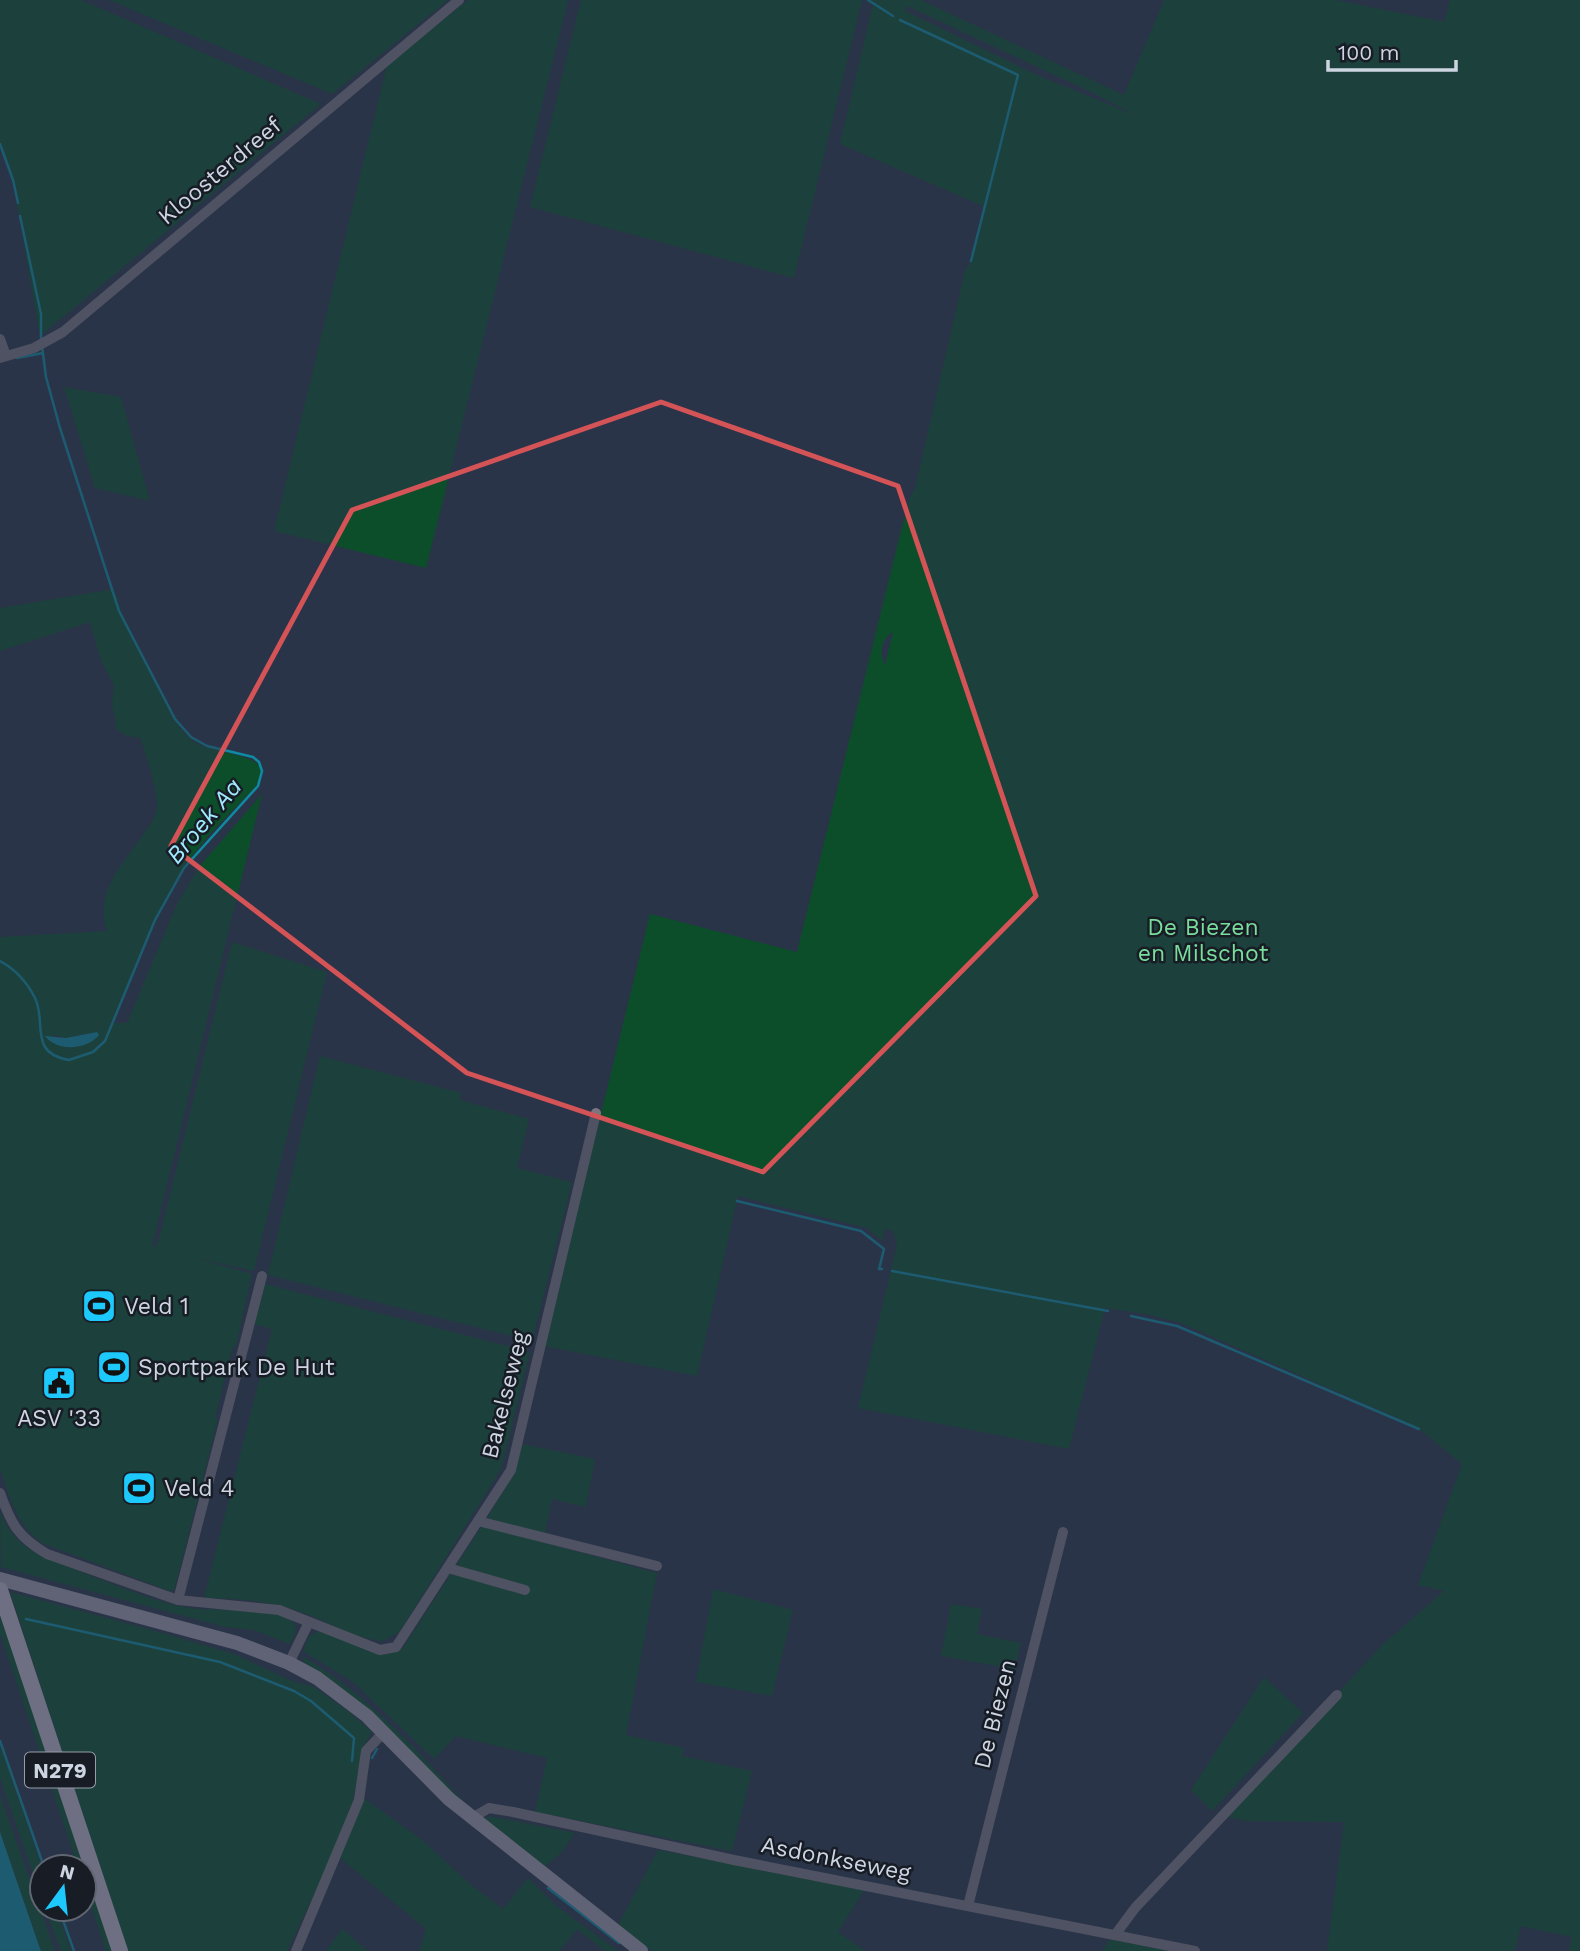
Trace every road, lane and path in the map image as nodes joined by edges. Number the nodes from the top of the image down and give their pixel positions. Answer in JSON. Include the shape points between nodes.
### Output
{"nodes":[{"id":1,"x":458,"y":0,"type":"edge"},
{"id":2,"x":0,"y":339,"type":"edge"},
{"id":3,"x":3,"y":357,"type":"edge"},
{"id":4,"x":596,"y":1113,"type":"dead end"},
{"id":5,"x":262,"y":1276,"type":"dead end"},
{"id":6,"x":0,"y":1493,"type":"edge"},
{"id":7,"x":478,"y":1521,"type":"junction"},
{"id":8,"x":1063,"y":1532,"type":"dead end"},
{"id":9,"x":657,"y":1566,"type":"dead end"},
{"id":10,"x":448,"y":1568,"type":"junction"},
{"id":11,"x":4,"y":1583,"type":"edge"},
{"id":12,"x":526,"y":1590,"type":"dead end"},
{"id":13,"x":178,"y":1600,"type":"junction"},
{"id":14,"x":309,"y":1622,"type":"junction"},
{"id":15,"x":289,"y":1662,"type":"junction"},
{"id":16,"x":1336,"y":1695,"type":"dead end"},
{"id":17,"x":384,"y":1732,"type":"junction"},
{"id":18,"x":472,"y":1818,"type":"junction"},
{"id":19,"x":968,"y":1906,"type":"junction"},
{"id":20,"x":1115,"y":1935,"type":"junction"},
{"id":21,"x":120,"y":1951,"type":"edge"},
{"id":22,"x":296,"y":1951,"type":"edge"},
{"id":23,"x":641,"y":1951,"type":"edge"},
{"id":24,"x":1195,"y":1951,"type":"edge"}],
"edges":[{"from":1,"to":3,"type":"street","name":"Kloosterdreef","via":[[64,332]]},
{"from":2,"to":3,"type":"street"},
{"from":4,"to":7,"type":"street","name":"Bakelseweg","via":[[511,1470]]},
{"from":5,"to":13,"type":"street"},
{"from":6,"to":13,"type":"street","via":[[17,1532],[39,1549]]},
{"from":7,"to":9,"type":"street"},
{"from":7,"to":10,"type":"street","name":"Bakelseweg"},
{"from":8,"to":19,"type":"street","name":"De Biezen"},
{"from":10,"to":12,"type":"street"},
{"from":10,"to":14,"type":"street","name":"Bakelseweg","via":[[393,1648],[377,1649]]},
{"from":11,"to":15,"type":"street","via":[[237,1643]]},
{"from":11,"to":21,"type":"main road","number":"N279"},
{"from":13,"to":14,"type":"street","via":[[270,1608]]},
{"from":14,"to":15,"type":"street"},
{"from":15,"to":17,"type":"street","via":[[343,1695]]},
{"from":16,"to":20,"type":"street","via":[[1135,1908]]},
{"from":17,"to":18,"type":"street"},
{"from":17,"to":22,"type":"street","via":[[366,1751],[359,1800]]},
{"from":18,"to":19,"type":"street","name":"Asdonkseweg","via":[[486,1809],[502,1810]]},
{"from":18,"to":23,"type":"street"},
{"from":19,"to":20,"type":"street","name":"Asdonkseweg"},
{"from":20,"to":24,"type":"street","name":"Asdonkseweg"}]}
